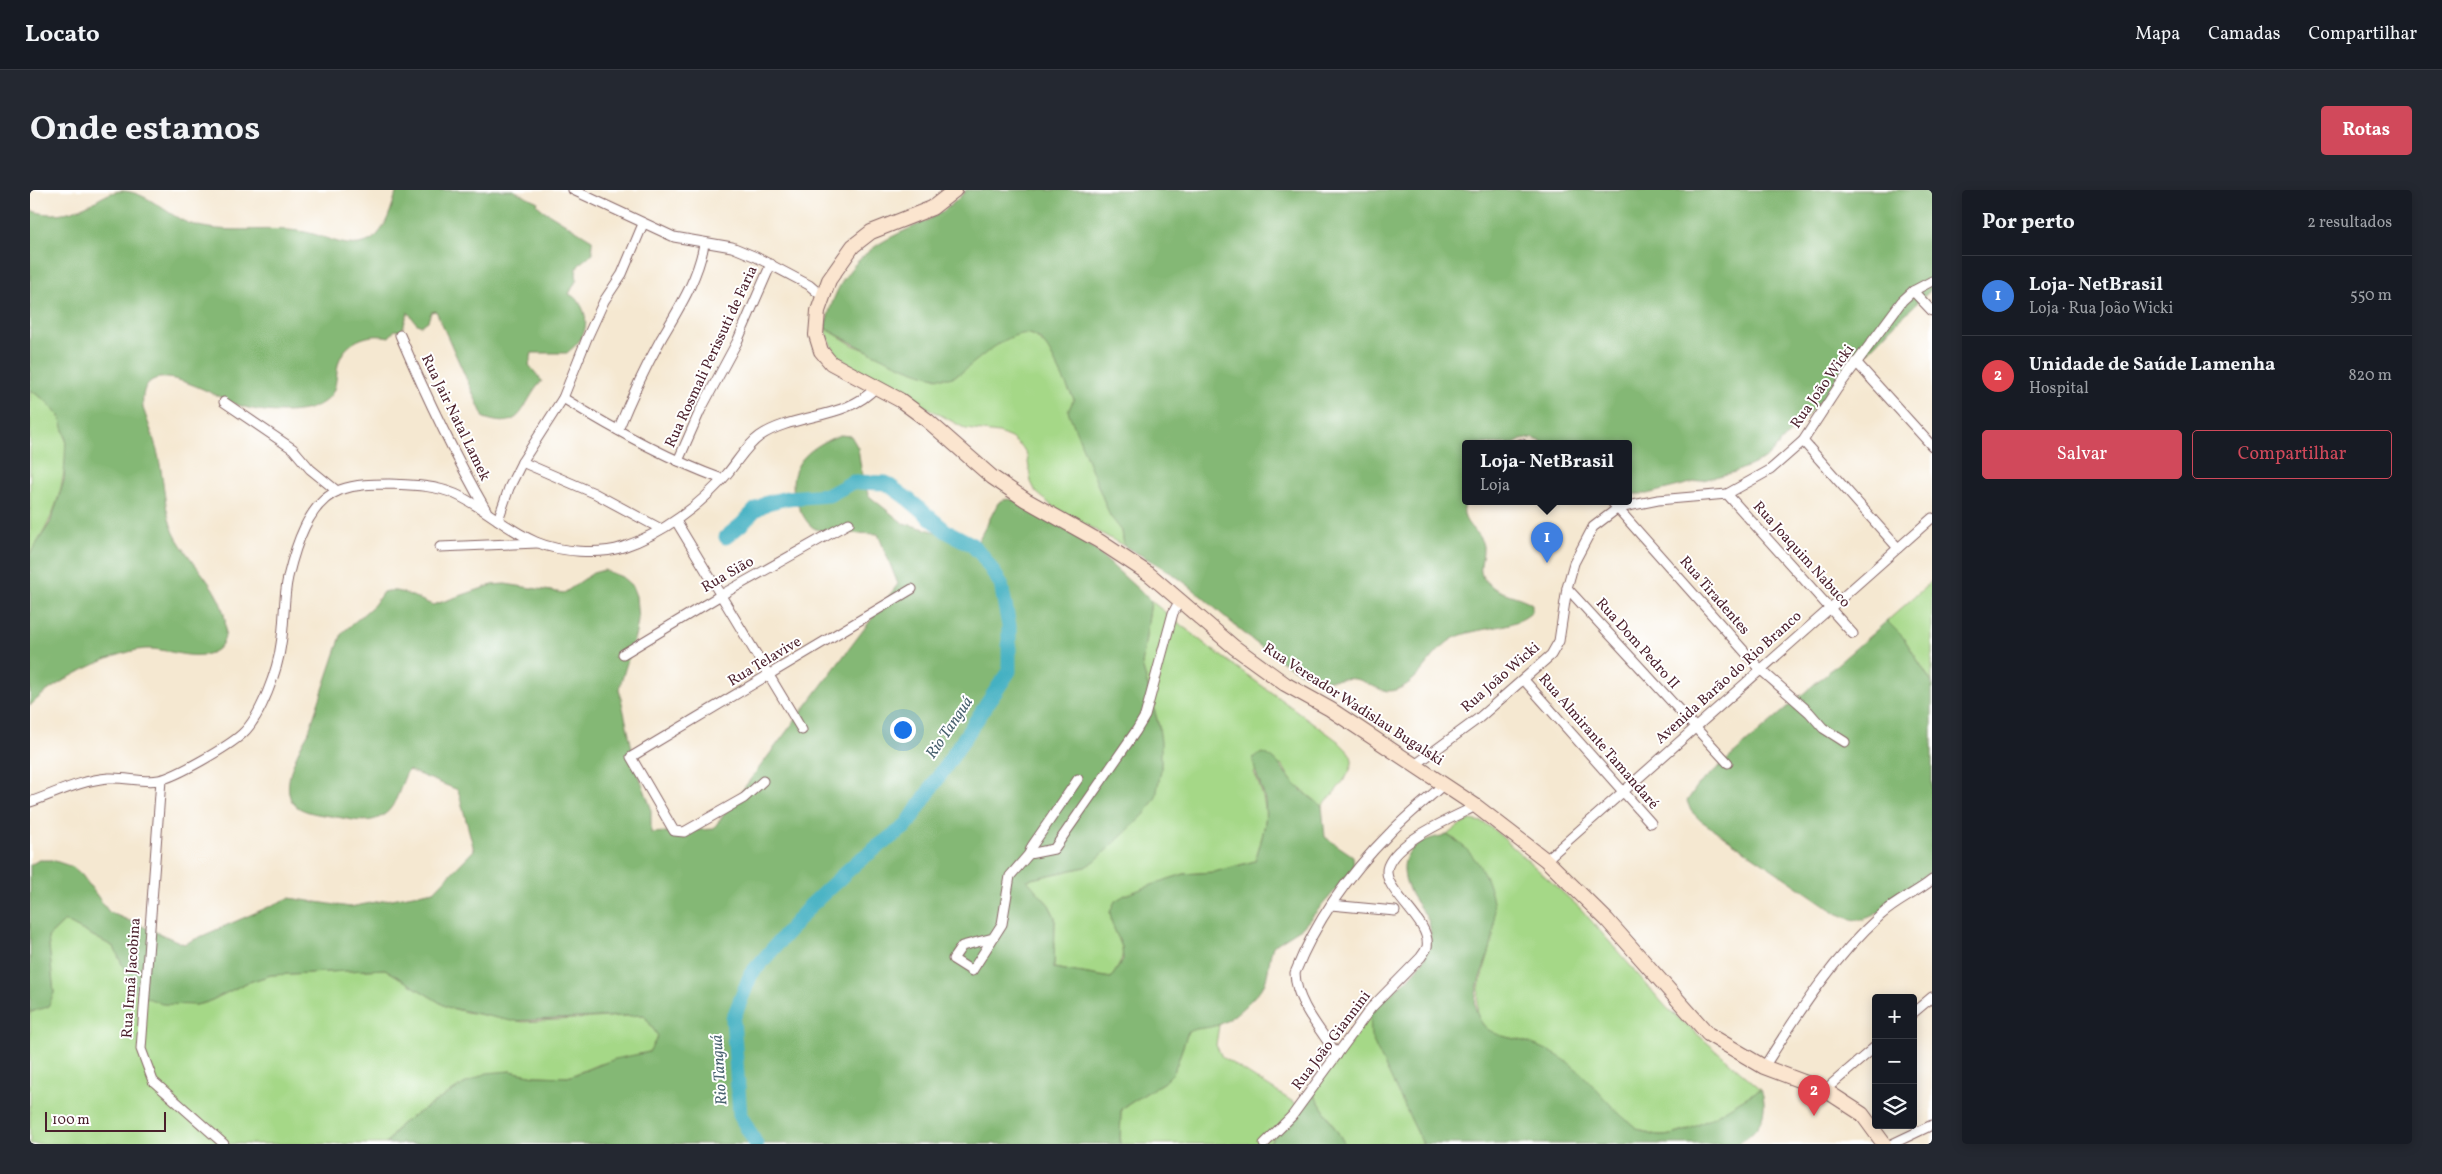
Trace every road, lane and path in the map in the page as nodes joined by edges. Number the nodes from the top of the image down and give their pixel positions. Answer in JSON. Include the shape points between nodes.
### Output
{"nodes":[{"id":1,"x":573,"y":190,"type":"edge"},
{"id":2,"x":955,"y":190,"type":"edge"},
{"id":3,"x":643,"y":224,"type":"junction"},
{"id":4,"x":704,"y":244,"type":"junction"},
{"id":5,"x":771,"y":264,"type":"junction"},
{"id":6,"x":1932,"y":281,"type":"edge"},
{"id":7,"x":1913,"y":291,"type":"junction"},
{"id":8,"x":823,"y":297,"type":"junction"},
{"id":9,"x":1932,"y":311,"type":"edge"},
{"id":10,"x":400,"y":336,"type":"dead end"},
{"id":11,"x":1856,"y":362,"type":"junction"},
{"id":12,"x":876,"y":387,"type":"junction"},
{"id":13,"x":563,"y":398,"type":"junction"},
{"id":14,"x":224,"y":402,"type":"dead end"},
{"id":15,"x":618,"y":430,"type":"junction"},
{"id":16,"x":1803,"y":441,"type":"junction"},
{"id":17,"x":1932,"y":446,"type":"edge"},
{"id":18,"x":678,"y":461,"type":"junction"},
{"id":19,"x":522,"y":462,"type":"junction"},
{"id":20,"x":722,"y":479,"type":"junction"},
{"id":21,"x":337,"y":491,"type":"junction"},
{"id":22,"x":1727,"y":494,"type":"junction"},
{"id":23,"x":1632,"y":503,"type":"edge"},
{"id":24,"x":1615,"y":505,"type":"edge"},
{"id":25,"x":487,"y":511,"type":"junction"},
{"id":26,"x":1932,"y":518,"type":"edge"},
{"id":27,"x":498,"y":520,"type":"junction"},
{"id":28,"x":676,"y":521,"type":"junction"},
{"id":29,"x":849,"y":523,"type":"dead end"},
{"id":30,"x":662,"y":529,"type":"junction"},
{"id":31,"x":537,"y":543,"type":"junction"},
{"id":32,"x":440,"y":547,"type":"dead end"},
{"id":33,"x":1898,"y":548,"type":"junction"},
{"id":34,"x":1567,"y":588,"type":"junction"},
{"id":35,"x":912,"y":589,"type":"dead end"},
{"id":36,"x":721,"y":595,"type":"junction"},
{"id":37,"x":1180,"y":600,"type":"junction"},
{"id":38,"x":1830,"y":607,"type":"junction"},
{"id":39,"x":1853,"y":634,"type":"dead end"},
{"id":40,"x":623,"y":654,"type":"dead end"},
{"id":41,"x":1760,"y":669,"type":"junction"},
{"id":42,"x":769,"y":676,"type":"junction"},
{"id":43,"x":1524,"y":680,"type":"junction"},
{"id":44,"x":1694,"y":728,"type":"junction"},
{"id":45,"x":802,"y":730,"type":"dead end"},
{"id":46,"x":1845,"y":742,"type":"dead end"},
{"id":47,"x":1728,"y":763,"type":"dead end"},
{"id":48,"x":1415,"y":764,"type":"junction"},
{"id":49,"x":1078,"y":779,"type":"dead end"},
{"id":50,"x":160,"y":780,"type":"junction"},
{"id":51,"x":763,"y":781,"type":"dead end"},
{"id":52,"x":1444,"y":784,"type":"junction"},
{"id":53,"x":1623,"y":791,"type":"junction"},
{"id":54,"x":30,"y":802,"type":"edge"},
{"id":55,"x":1476,"y":806,"type":"junction"},
{"id":56,"x":1651,"y":823,"type":"dead end"},
{"id":57,"x":1029,"y":854,"type":"junction"},
{"id":58,"x":1546,"y":860,"type":"junction"},
{"id":59,"x":1932,"y":880,"type":"edge"},
{"id":60,"x":1330,"y":905,"type":"junction"},
{"id":61,"x":1395,"y":911,"type":"dead end"},
{"id":62,"x":994,"y":938,"type":"junction"},
{"id":63,"x":1932,"y":997,"type":"edge"},
{"id":64,"x":1917,"y":1010,"type":"edge"},
{"id":65,"x":1872,"y":1049,"type":"edge"},
{"id":66,"x":1337,"y":1055,"type":"junction"},
{"id":67,"x":1764,"y":1066,"type":"junction"},
{"id":68,"x":1825,"y":1090,"type":"junction"},
{"id":69,"x":1932,"y":1125,"type":"edge"},
{"id":70,"x":224,"y":1144,"type":"edge"},
{"id":71,"x":1264,"y":1144,"type":"edge"},
{"id":72,"x":1884,"y":1144,"type":"edge"},
{"id":73,"x":1892,"y":1144,"type":"edge"}],
"edges":[{"from":1,"to":3,"type":"street"},
{"from":2,"to":8,"type":"main road","name":"Rua Vereador Wadislau Bugalski","via":[[932,208],[871,232],[853,246],[830,280]]},
{"from":3,"to":4,"type":"street","via":[[674,237]]},
{"from":3,"to":13,"type":"street","via":[[622,274],[604,301]]},
{"from":4,"to":5,"type":"street","via":[[732,247]]},
{"from":4,"to":15,"type":"street","via":[[691,287],[641,377]]},
{"from":5,"to":8,"type":"street","via":[[809,285]]},
{"from":5,"to":18,"type":"street","name":"Rua Rosmali Perissuti de Faria","via":[[737,342]]},
{"from":6,"to":7,"type":"street","name":"Rua João Wicki"},
{"from":7,"to":9,"type":"street"},
{"from":7,"to":11,"type":"street","name":"Rua João Wicki"},
{"from":8,"to":12,"type":"main road","name":"Rua Vereador Wadislau Bugalski","via":[[816,335],[821,351],[831,363]]},
{"from":10,"to":25,"type":"street","name":"Rua Jair Natal Lamek","via":[[449,444]]},
{"from":11,"to":16,"type":"street","name":"Rua João Wicki"},
{"from":11,"to":17,"type":"street"},
{"from":12,"to":20,"type":"street","via":[[867,397],[853,404],[760,436]]},
{"from":12,"to":37,"type":"main road","name":"Rua Vereador Wadislau Bugalski","via":[[927,420],[992,477],[1099,541],[1149,574]]},
{"from":13,"to":15,"type":"street"},
{"from":13,"to":19,"type":"street"},
{"from":14,"to":21,"type":"street","via":[[293,449],[310,469]]},
{"from":15,"to":18,"type":"street"},
{"from":16,"to":22,"type":"street","name":"Rua João Wicki","via":[[1770,470]]},
{"from":16,"to":33,"type":"street"},
{"from":18,"to":20,"type":"street"},
{"from":19,"to":27,"type":"street"},
{"from":19,"to":30,"type":"street","via":[[594,493]]},
{"from":20,"to":28,"type":"street"},
{"from":21,"to":25,"type":"street","via":[[360,484],[423,485],[452,493]]},
{"from":21,"to":50,"type":"street","via":[[323,500],[306,525],[287,579],[281,647],[260,709],[244,733],[216,753]]},
{"from":22,"to":23,"type":"street","name":"Rua João Wicki"},
{"from":22,"to":38,"type":"street","name":"Rua Joaquim Nabuco"},
{"from":24,"to":34,"type":"street","name":"Rua João Wicki","via":[[1594,526],[1574,563]]},
{"from":24,"to":41,"type":"street","name":"Rua Tiradentes"},
{"from":25,"to":27,"type":"street"},
{"from":26,"to":33,"type":"street","name":"Avenida Barão do Rio Branco"},
{"from":27,"to":31,"type":"street"},
{"from":28,"to":30,"type":"street"},
{"from":28,"to":36,"type":"street"},
{"from":29,"to":36,"type":"street","name":"Rua Sião"},
{"from":30,"to":31,"type":"street","via":[[623,548],[586,552]]},
{"from":31,"to":32,"type":"street"},
{"from":33,"to":38,"type":"street","name":"Avenida Barão do Rio Branco"},
{"from":34,"to":43,"type":"street","name":"Rua João Wicki","via":[[1559,641],[1551,655]]},
{"from":34,"to":44,"type":"street","name":"Rua Dom Pedro II"},
{"from":35,"to":42,"type":"street","name":"Rua Telavive"},
{"from":36,"to":40,"type":"street","name":"Rua Sião"},
{"from":36,"to":42,"type":"street"},
{"from":37,"to":48,"type":"main road","name":"Rua Vereador Wadislau Bugalski","via":[[1234,647],[1285,684]]},
{"from":37,"to":57,"type":"street","via":[[1173,613],[1141,724],[1054,849]]},
{"from":38,"to":39,"type":"street","name":"Rua Joaquim Nabuco"},
{"from":38,"to":41,"type":"street","name":"Avenida Barão do Rio Branco"},
{"from":41,"to":44,"type":"street","name":"Avenida Barão do Rio Branco"},
{"from":41,"to":46,"type":"street","name":"Rua Tiradentes","via":[[1823,728]]},
{"from":42,"to":45,"type":"street"},
{"from":42,"to":51,"type":"street","name":"Rua Telavive","via":[[631,757],[674,830],[684,832],[744,798]]},
{"from":43,"to":48,"type":"street","name":"Rua João Wicki","via":[[1479,718]]},
{"from":43,"to":53,"type":"street","name":"Rua Almirante Tamandaré"},
{"from":44,"to":47,"type":"street","name":"Rua Dom Pedro II"},
{"from":44,"to":53,"type":"street","name":"Avenida Barão do Rio Branco"},
{"from":48,"to":52,"type":"main road","name":"Rua Vereador Wadislau Bugalski"},
{"from":49,"to":57,"type":"street"},
{"from":50,"to":54,"type":"street","via":[[109,778],[74,784]]},
{"from":50,"to":70,"type":"street","name":"Rua Irmã Jacobina","via":[[141,1049],[154,1081]]},
{"from":52,"to":55,"type":"main road","name":"Rua Vereador Wadislau Bugalski"},
{"from":52,"to":60,"type":"street","via":[[1391,832]]},
{"from":53,"to":56,"type":"street","name":"Rua Almirante Tamandaré"},
{"from":53,"to":58,"type":"street","name":"Avenida Barão do Rio Branco"},
{"from":55,"to":58,"type":"main road","name":"Rua Vereador Wadislau Bugalski"},
{"from":55,"to":66,"type":"street","name":"Rua João Giannini","via":[[1415,838],[1389,865],[1389,880],[1414,914],[1426,936],[1427,947],[1371,1008]]},
{"from":57,"to":62,"type":"street","via":[[1010,876],[1002,924]]},
{"from":58,"to":67,"type":"main road","name":"Rua Vereador Wadislau Bugalski","via":[[1607,920],[1708,1034]]},
{"from":59,"to":67,"type":"street","via":[[1883,913],[1838,958]]},
{"from":60,"to":61,"type":"street"},
{"from":60,"to":66,"type":"street","via":[[1295,973],[1305,1006]]},
{"from":62,"to":62,"type":"street","via":[[962,946],[953,958],[972,971]]},
{"from":63,"to":64,"type":"street"},
{"from":65,"to":68,"type":"street"},
{"from":66,"to":71,"type":"street","name":"Rua João Giannini","via":[[1292,1116]]},
{"from":67,"to":68,"type":"main road","name":"Rua Vereador Wadislau Bugalski"},
{"from":68,"to":72,"type":"main road","name":"Rua Vereador Wadislau Bugalski","via":[[1862,1114]]},
{"from":69,"to":73,"type":"street"}]}
